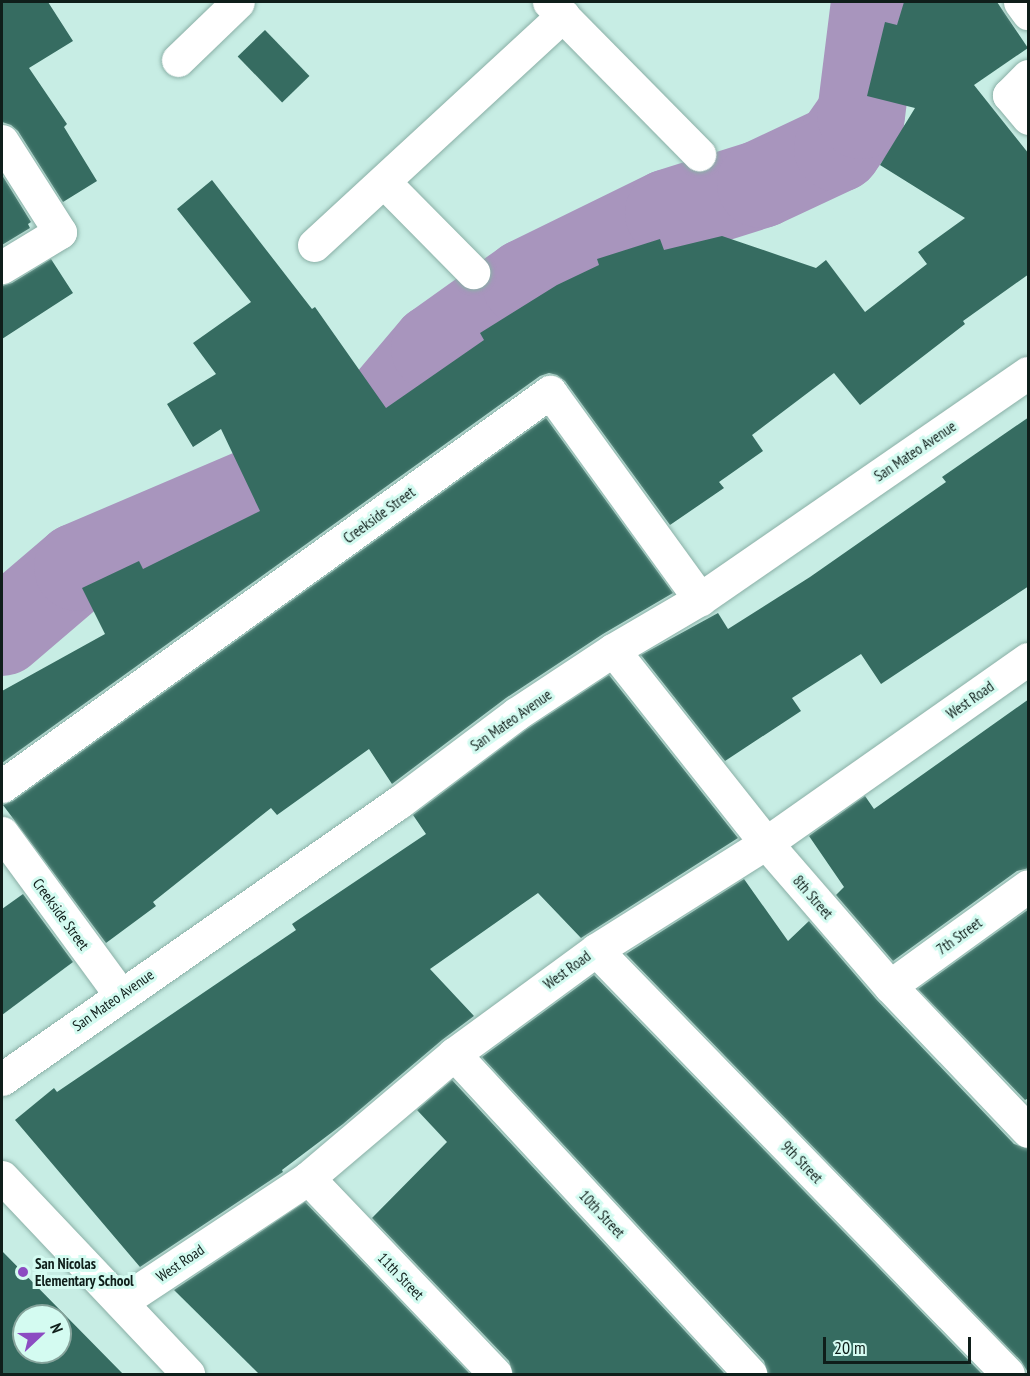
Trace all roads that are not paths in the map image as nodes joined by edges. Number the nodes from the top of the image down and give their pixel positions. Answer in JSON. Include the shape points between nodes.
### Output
{"nodes":[{"id":1,"x":238,"y":2,"type":"edge"},
{"id":2,"x":1020,"y":2,"type":"edge"},
{"id":3,"x":556,"y":8,"type":"edge"},
{"id":4,"x":1029,"y":14,"type":"edge"},
{"id":5,"x":178,"y":60,"type":"dead end"},
{"id":6,"x":1029,"y":76,"type":"edge"},
{"id":7,"x":1029,"y":117,"type":"edge"},
{"id":8,"x":2,"y":141,"type":"edge"},
{"id":9,"x":699,"y":154,"type":"dead end"},
{"id":10,"x":384,"y":182,"type":"junction"},
{"id":11,"x":314,"y":245,"type":"dead end"},
{"id":12,"x":2,"y":267,"type":"edge"},
{"id":13,"x":473,"y":272,"type":"dead end"},
{"id":14,"x":1029,"y":373,"type":"edge"},
{"id":15,"x":700,"y":599,"type":"junction"},
{"id":16,"x":613,"y":650,"type":"junction"},
{"id":17,"x":1029,"y":659,"type":"edge"},
{"id":18,"x":2,"y":786,"type":"edge"},
{"id":19,"x":2,"y":833,"type":"edge"},
{"id":20,"x":766,"y":843,"type":"junction"},
{"id":21,"x":1029,"y":886,"type":"edge"},
{"id":22,"x":596,"y":950,"type":"junction"},
{"id":23,"x":890,"y":986,"type":"junction"},
{"id":24,"x":120,"y":994,"type":"junction"},
{"id":25,"x":454,"y":1054,"type":"junction"},
{"id":26,"x":2,"y":1079,"type":"edge"},
{"id":27,"x":1027,"y":1125,"type":"edge"},
{"id":28,"x":2,"y":1177,"type":"edge"},
{"id":29,"x":308,"y":1178,"type":"junction"},
{"id":30,"x":121,"y":1302,"type":"junction"},
{"id":31,"x":188,"y":1374,"type":"edge"},
{"id":32,"x":495,"y":1374,"type":"edge"},
{"id":33,"x":750,"y":1374,"type":"edge"},
{"id":34,"x":1008,"y":1374,"type":"edge"}],
"edges":[{"from":1,"to":5,"type":"street"},
{"from":2,"to":4,"type":"street"},
{"from":3,"to":9,"type":"street"},
{"from":3,"to":10,"type":"street"},
{"from":6,"to":7,"type":"street","via":[[1009,96]]},
{"from":8,"to":12,"type":"street","via":[[60,232]]},
{"from":10,"to":11,"type":"street"},
{"from":10,"to":13,"type":"street"},
{"from":14,"to":15,"type":"street","name":"San Mateo Avenue"},
{"from":15,"to":16,"type":"street","name":"San Mateo Avenue"},
{"from":15,"to":18,"type":"street","name":"Creekside Street","via":[[550,392]]},
{"from":16,"to":20,"type":"street","name":"8th Street"},
{"from":16,"to":24,"type":"street","name":"San Mateo Avenue","via":[[516,714],[398,803]]},
{"from":17,"to":20,"type":"street","name":"West Road"},
{"from":19,"to":24,"type":"street","name":"Creekside Street"},
{"from":20,"to":22,"type":"street","name":"West Road"},
{"from":20,"to":23,"type":"street","name":"8th Street"},
{"from":21,"to":23,"type":"street","name":"7th Street"},
{"from":22,"to":25,"type":"street","name":"West Road"},
{"from":22,"to":34,"type":"street","name":"9th Street"},
{"from":23,"to":27,"type":"street","name":"8th Street"},
{"from":24,"to":26,"type":"street","name":"San Mateo Avenue"},
{"from":25,"to":29,"type":"street","name":"West Road"},
{"from":25,"to":33,"type":"street","name":"10th Street"},
{"from":28,"to":30,"type":"street"},
{"from":29,"to":30,"type":"street","name":"West Road"},
{"from":29,"to":32,"type":"street","name":"11th Street"},
{"from":30,"to":31,"type":"street"}]}
